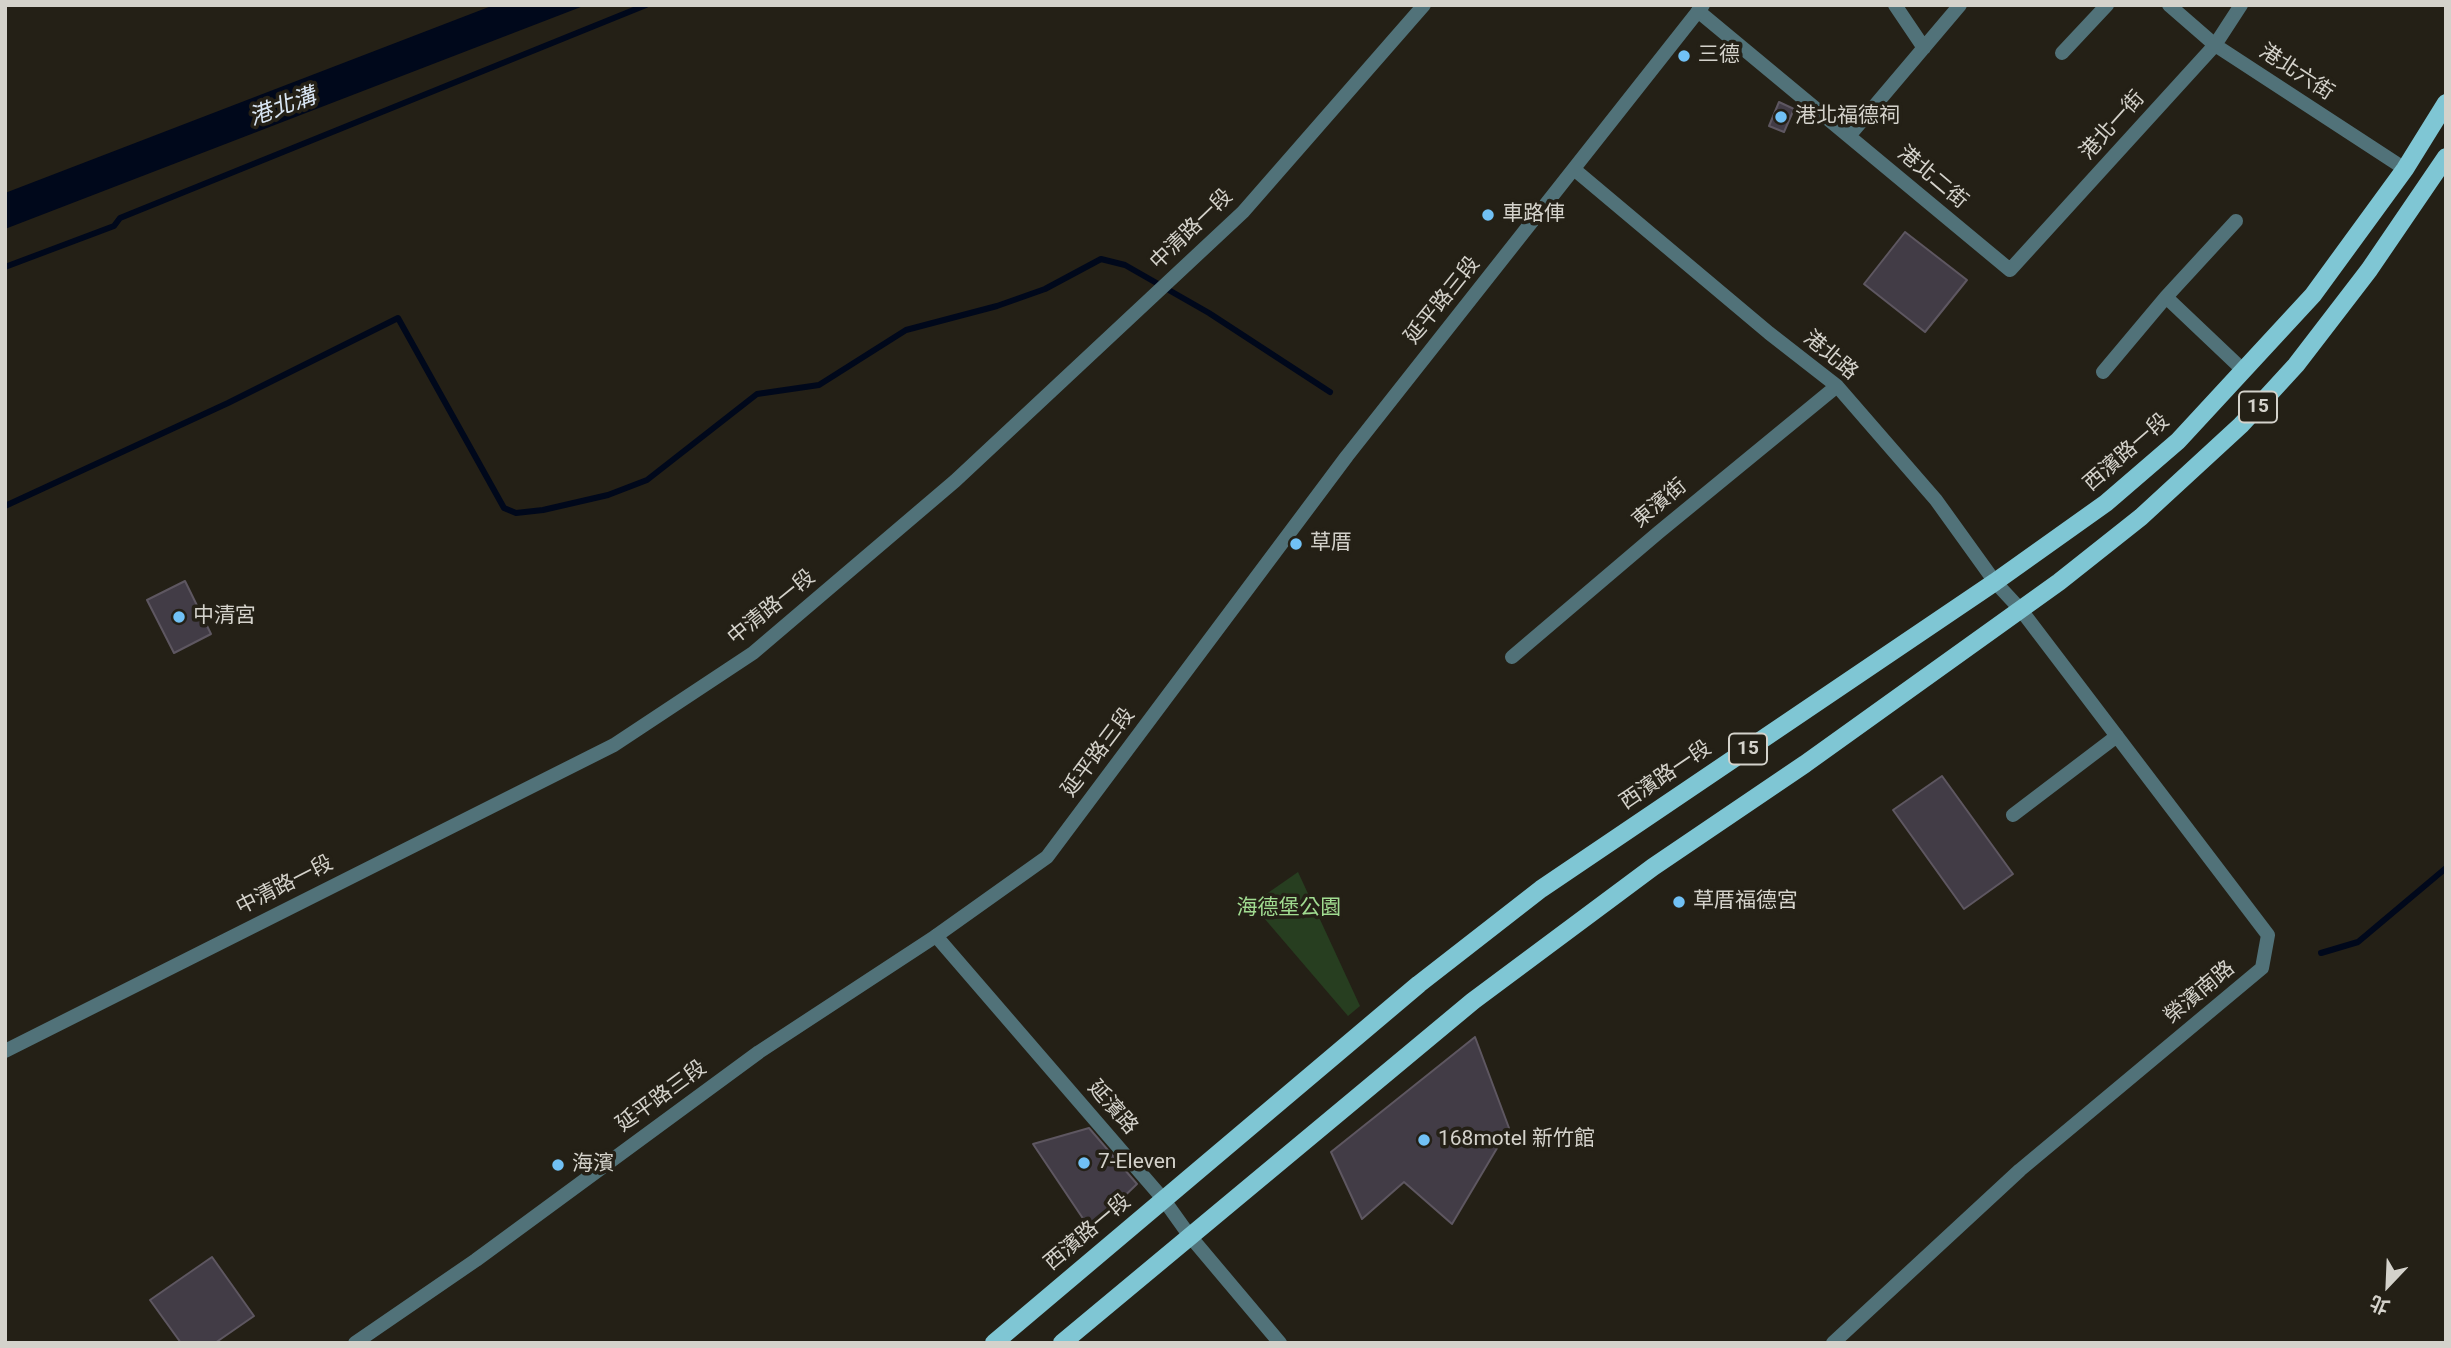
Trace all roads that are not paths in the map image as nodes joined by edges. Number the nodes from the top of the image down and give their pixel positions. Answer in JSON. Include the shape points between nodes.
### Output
{"nodes":[{"id":1,"x":1424,"y":5,"type":"edge"},
{"id":2,"x":1895,"y":5,"type":"edge"},
{"id":3,"x":1960,"y":5,"type":"edge"},
{"id":4,"x":2107,"y":5,"type":"edge"},
{"id":5,"x":2169,"y":5,"type":"edge"},
{"id":6,"x":2241,"y":5,"type":"edge"},
{"id":7,"x":1700,"y":8,"type":"edge"},
{"id":8,"x":2215,"y":45,"type":"junction"},
{"id":9,"x":1924,"y":48,"type":"junction"},
{"id":10,"x":2062,"y":54,"type":"dead end"},
{"id":11,"x":2446,"y":103,"type":"edge"},
{"id":12,"x":1849,"y":136,"type":"junction"},
{"id":13,"x":2446,"y":157,"type":"edge"},
{"id":14,"x":2405,"y":169,"type":"junction"},
{"id":15,"x":1575,"y":170,"type":"junction"},
{"id":16,"x":2236,"y":221,"type":"dead end"},
{"id":17,"x":2010,"y":270,"type":"joint"},
{"id":18,"x":2166,"y":297,"type":"junction"},
{"id":19,"x":2244,"y":371,"type":"junction"},
{"id":20,"x":2103,"y":372,"type":"dead end"},
{"id":21,"x":1837,"y":386,"type":"junction"},
{"id":22,"x":1995,"y":582,"type":"junction"},
{"id":23,"x":2021,"y":610,"type":"junction"},
{"id":24,"x":1512,"y":657,"type":"dead end"},
{"id":25,"x":2117,"y":736,"type":"junction"},
{"id":26,"x":2013,"y":815,"type":"dead end"},
{"id":27,"x":936,"y":936,"type":"junction"},
{"id":28,"x":5,"y":1051,"type":"edge"},
{"id":29,"x":1164,"y":1200,"type":"junction"},
{"id":30,"x":1189,"y":1235,"type":"junction"},
{"id":31,"x":355,"y":1343,"type":"edge"},
{"id":32,"x":994,"y":1343,"type":"edge"},
{"id":33,"x":1062,"y":1343,"type":"edge"},
{"id":34,"x":1280,"y":1343,"type":"edge"},
{"id":35,"x":1833,"y":1343,"type":"edge"}],
"edges":[{"from":1,"to":28,"type":"street","name":"中清路一段","via":[[1243,212],[954,481],[753,653],[626,738]]},
{"from":2,"to":9,"type":"street"},
{"from":3,"to":9,"type":"street"},
{"from":4,"to":10,"type":"street"},
{"from":5,"to":8,"type":"street","name":"港北六街"},
{"from":6,"to":8,"type":"street","name":"港北一街"},
{"from":7,"to":12,"type":"street","name":"港北二街"},
{"from":7,"to":15,"type":"street","name":"延平路三段"},
{"from":8,"to":14,"type":"street","name":"港北六街"},
{"from":8,"to":17,"type":"street","name":"港北一街"},
{"from":9,"to":12,"type":"street"},
{"from":11,"to":14,"type":"main road","name":"西濱路一段","number":"15"},
{"from":12,"to":17,"type":"street","name":"港北二街"},
{"from":13,"to":23,"type":"main road","number":"15","via":[[2369,270],[2296,365],[2241,425],[2141,517]]},
{"from":14,"to":19,"type":"main road","name":"西濱路一段","number":"15","via":[[2313,295]]},
{"from":15,"to":21,"type":"street","name":"港北路"},
{"from":15,"to":27,"type":"street","name":"延平路三段","via":[[1347,456],[1047,857]]},
{"from":16,"to":18,"type":"street"},
{"from":18,"to":19,"type":"street"},
{"from":18,"to":20,"type":"street"},
{"from":19,"to":22,"type":"main road","name":"西濱路一段","number":"15","via":[[2178,442],[2106,503]]},
{"from":21,"to":22,"type":"street","name":"港北路","via":[[1936,499]]},
{"from":21,"to":24,"type":"street","name":"東濱街"},
{"from":22,"to":23,"type":"street","name":"港北路"},
{"from":22,"to":29,"type":"main road","name":"西濱路一段","number":"15","via":[[1541,889],[1419,984]]},
{"from":23,"to":25,"type":"street","name":"榮濱南路"},
{"from":23,"to":30,"type":"main road","number":"15","via":[[1653,867],[1473,1001]]},
{"from":25,"to":26,"type":"street"},
{"from":25,"to":35,"type":"street","name":"榮濱南路","via":[[2269,934],[2262,968],[2020,1170]]},
{"from":27,"to":29,"type":"street","name":"延濱路"},
{"from":27,"to":31,"type":"street","name":"延平路三段","via":[[759,1052]]},
{"from":29,"to":30,"type":"street","name":"延濱路"},
{"from":29,"to":32,"type":"main road","name":"西濱路一段","number":"15"},
{"from":30,"to":33,"type":"main road","number":"15"},
{"from":30,"to":34,"type":"street","name":"延濱路"}]}
